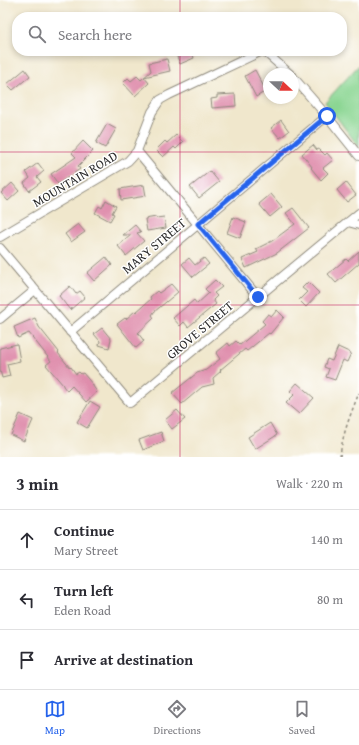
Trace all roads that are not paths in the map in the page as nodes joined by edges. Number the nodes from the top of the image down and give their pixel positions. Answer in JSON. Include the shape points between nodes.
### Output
{"nodes":[{"id":1,"x":252,"y":56,"type":"edge"},
{"id":2,"x":269,"y":56,"type":"edge"},
{"id":3,"x":283,"y":68,"type":"edge"},
{"id":4,"x":299,"y":84,"type":"edge"},
{"id":5,"x":327,"y":116,"type":"junction"},
{"id":6,"x":137,"y":151,"type":"junction"},
{"id":7,"x":359,"y":156,"type":"edge"},
{"id":8,"x":359,"y":213,"type":"edge"},
{"id":9,"x":348,"y":222,"type":"junction"},
{"id":10,"x":198,"y":224,"type":"junction"},
{"id":11,"x":359,"y":225,"type":"edge"},
{"id":12,"x":0,"y":237,"type":"edge"},
{"id":13,"x":0,"y":248,"type":"edge"},
{"id":14,"x":35,"y":290,"type":"junction"},
{"id":15,"x":258,"y":297,"type":"junction"},
{"id":16,"x":0,"y":319,"type":"edge"},
{"id":17,"x":70,"y":332,"type":"junction"}],
"edges":[{"from":1,"to":6,"type":"street","name":"MOUNTAIN ROAD","via":[[160,100],[152,112]]},
{"from":2,"to":3,"type":"street"},
{"from":4,"to":5,"type":"street"},
{"from":5,"to":7,"type":"street"},
{"from":5,"to":10,"type":"street","name":"MARY STREET"},
{"from":6,"to":10,"type":"street"},
{"from":6,"to":12,"type":"street","name":"MOUNTAIN ROAD","via":[[128,161]]},
{"from":8,"to":9,"type":"street","name":"GROVE STREET"},
{"from":9,"to":11,"type":"street"},
{"from":9,"to":15,"type":"street","name":"GROVE STREET"},
{"from":10,"to":15,"type":"street"},
{"from":10,"to":17,"type":"street","name":"MARY STREET"},
{"from":13,"to":14,"type":"street"},
{"from":14,"to":16,"type":"street"},
{"from":14,"to":17,"type":"street"},
{"from":15,"to":17,"type":"street","name":"GROVE STREET","via":[[130,403]]}]}
